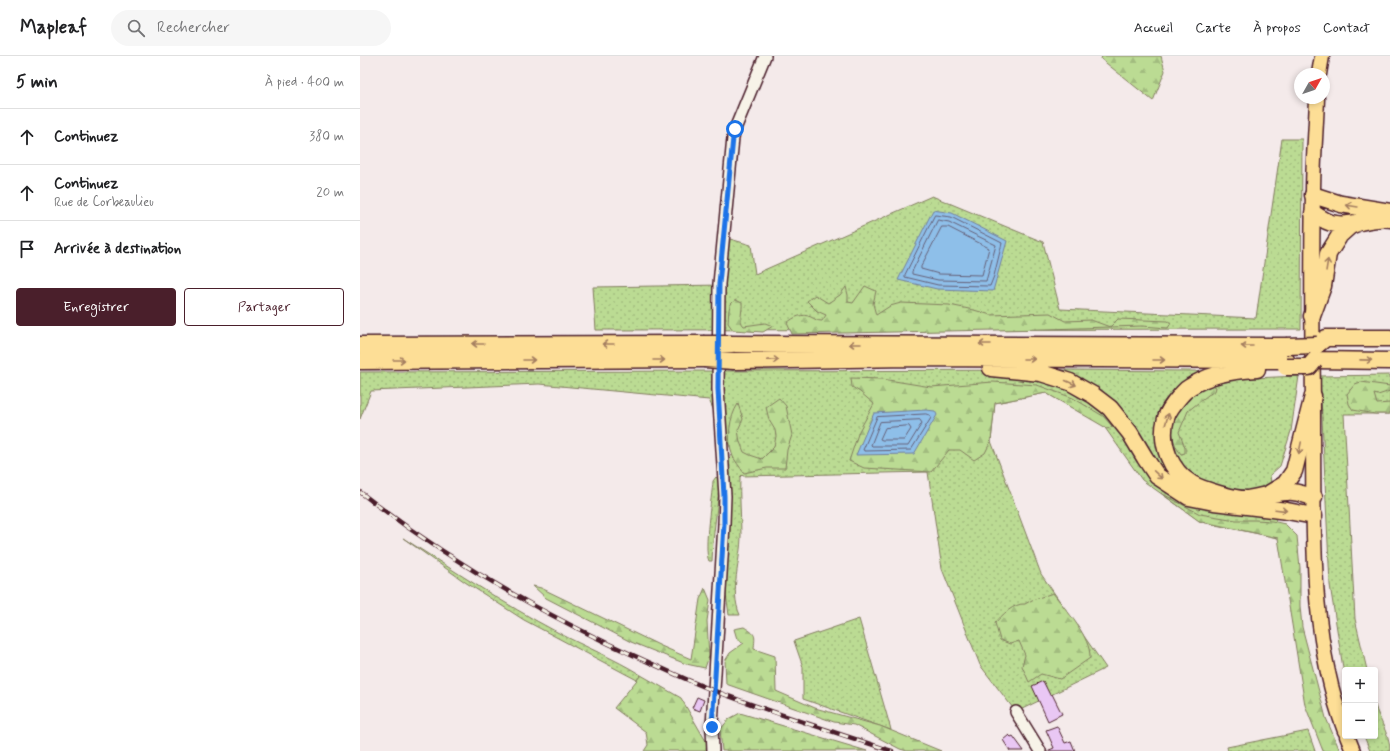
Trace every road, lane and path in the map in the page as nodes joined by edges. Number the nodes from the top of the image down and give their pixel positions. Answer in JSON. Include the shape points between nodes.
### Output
{"nodes":[{"id":1,"x":765,"y":56,"type":"edge"},
{"id":2,"x":1322,"y":56,"type":"edge"},
{"id":3,"x":1320,"y":68,"type":"edge"},
{"id":4,"x":1317,"y":104,"type":"edge"},
{"id":5,"x":1313,"y":195,"type":"junction"},
{"id":6,"x":1390,"y":212,"type":"edge"},
{"id":7,"x":1313,"y":213,"type":"junction"},
{"id":8,"x":1390,"y":219,"type":"edge"},
{"id":9,"x":1360,"y":222,"type":"junction"},
{"id":10,"x":1312,"y":316,"type":"junction"},
{"id":11,"x":1390,"y":338,"type":"edge"},
{"id":12,"x":360,"y":345,"type":"edge"},
{"id":13,"x":1390,"y":346,"type":"edge"},
{"id":14,"x":1342,"y":347,"type":"junction"},
{"id":15,"x":704,"y":352,"type":"junction"},
{"id":16,"x":1316,"y":353,"type":"junction"},
{"id":17,"x":908,"y":358,"type":"junction"},
{"id":18,"x":1286,"y":358,"type":"junction"},
{"id":19,"x":360,"y":360,"type":"edge"},
{"id":20,"x":1390,"y":361,"type":"edge"},
{"id":21,"x":1313,"y":396,"type":"junction"},
{"id":22,"x":1265,"y":496,"type":"junction"},
{"id":23,"x":1314,"y":497,"type":"junction"},
{"id":24,"x":1314,"y":516,"type":"junction"},
{"id":25,"x":1016,"y":712,"type":"dead end"},
{"id":26,"x":1342,"y":723,"type":"edge"},
{"id":27,"x":1348,"y":739,"type":"edge"},
{"id":28,"x":713,"y":751,"type":"edge"},
{"id":29,"x":1040,"y":751,"type":"edge"},
{"id":30,"x":1353,"y":751,"type":"edge"}],
"edges":[{"from":1,"to":28,"type":"street","via":[[733,138],[719,284],[718,389],[724,524],[712,727]]},
{"from":2,"to":3,"type":"main road"},
{"from":4,"to":5,"type":"main road"},
{"from":6,"to":5,"type":"highway","one_way":true,"via":[[1341,204]]},
{"from":5,"to":7,"type":"main road"},
{"from":7,"to":9,"type":"highway","via":[[1323,220],[1337,224]]},
{"from":7,"to":10,"type":"main road"},
{"from":8,"to":9,"type":"highway"},
{"from":10,"to":9,"type":"highway","one_way":true,"via":[[1323,286],[1328,254],[1340,235],[1350,226]]},
{"from":10,"to":21,"type":"main road"},
{"from":11,"to":14,"type":"highway"},
{"from":15,"to":12,"type":"highway","one_way":true},
{"from":13,"to":14,"type":"highway"},
{"from":14,"to":16,"type":"highway"},
{"from":14,"to":16,"type":"highway","via":[[1326,338]]},
{"from":14,"to":20,"type":"highway","one_way":true},
{"from":15,"to":17,"type":"highway","one_way":true,"bridge":true,"via":[[734,361]]},
{"from":18,"to":15,"type":"highway","one_way":true,"bridge":true,"via":[[732,344]]},
{"from":19,"to":15,"type":"highway","one_way":true},
{"from":16,"to":18,"type":"highway"},
{"from":17,"to":18,"type":"highway","one_way":true},
{"from":17,"to":24,"type":"highway","one_way":true,"via":[[1040,373],[1070,382],[1110,408],[1130,433],[1157,476],[1189,496]]},
{"from":22,"to":18,"type":"highway","one_way":true,"via":[[1245,499],[1192,484],[1171,463],[1165,448],[1166,417],[1174,402],[1188,388],[1203,379]]},
{"from":21,"to":22,"type":"highway","one_way":true,"via":[[1294,471],[1285,484]]},
{"from":21,"to":23,"type":"main road"},
{"from":22,"to":23,"type":"highway","via":[[1286,492]]},
{"from":23,"to":24,"type":"main road"},
{"from":24,"to":26,"type":"main road","via":[[1316,600],[1324,656]]},
{"from":25,"to":29,"type":"street"},
{"from":27,"to":30,"type":"main road"}]}
